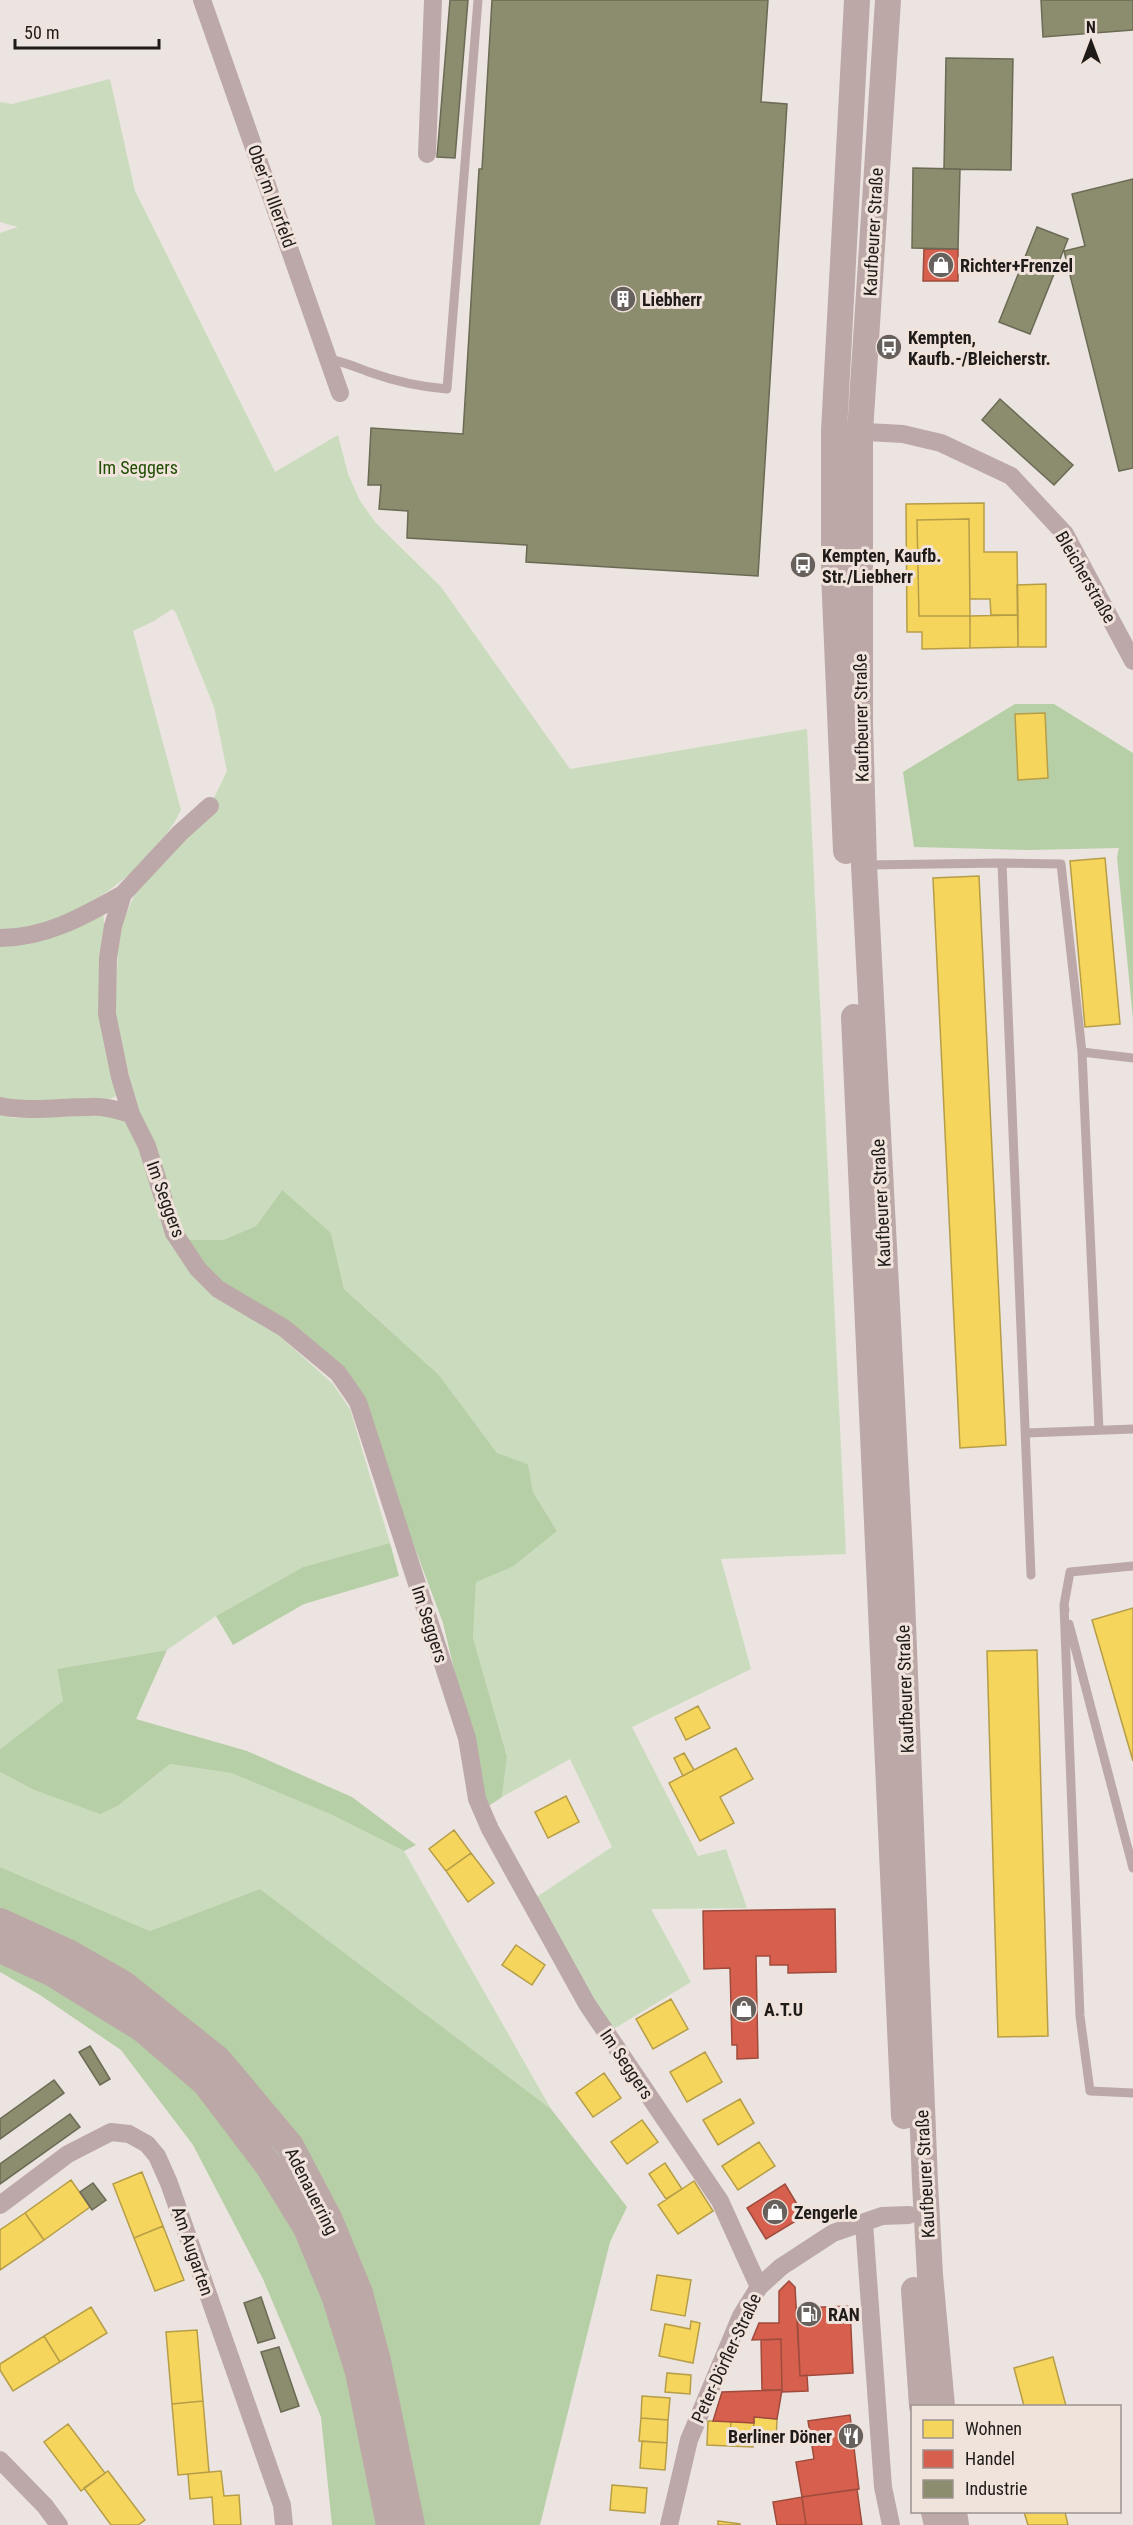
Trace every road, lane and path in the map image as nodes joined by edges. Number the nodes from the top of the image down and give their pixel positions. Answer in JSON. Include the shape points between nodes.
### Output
{"nodes":[{"id":1,"x":202,"y":0,"type":"edge"},
{"id":2,"x":433,"y":0,"type":"edge"},
{"id":3,"x":478,"y":0,"type":"edge"},
{"id":4,"x":857,"y":0,"type":"edge"},
{"id":5,"x":888,"y":0,"type":"edge"},
{"id":6,"x":427,"y":154,"type":"dead end"},
{"id":7,"x":329,"y":359,"type":"junction"},
{"id":8,"x":340,"y":393,"type":"dead end"},
{"id":9,"x":834,"y":431,"type":"junction"},
{"id":10,"x":860,"y":432,"type":"junction"},
{"id":11,"x":1133,"y":661,"type":"edge"},
{"id":12,"x":210,"y":806,"type":"dead end"},
{"id":13,"x":1002,"y":863,"type":"junction"},
{"id":14,"x":864,"y":865,"type":"junction"},
{"id":15,"x":123,"y":894,"type":"junction"},
{"id":16,"x":0,"y":938,"type":"edge"},
{"id":17,"x":1082,"y":1052,"type":"junction"},
{"id":18,"x":1133,"y":1058,"type":"edge"},
{"id":19,"x":0,"y":1106,"type":"edge"},
{"id":20,"x":131,"y":1114,"type":"junction"},
{"id":21,"x":1133,"y":1429,"type":"edge"},
{"id":22,"x":1099,"y":1430,"type":"junction"},
{"id":23,"x":1026,"y":1433,"type":"junction"},
{"id":24,"x":1133,"y":1566,"type":"edge"},
{"id":25,"x":1031,"y":1575,"type":"dead end"},
{"id":26,"x":1064,"y":1605,"type":"junction"},
{"id":27,"x":1133,"y":1868,"type":"edge"},
{"id":28,"x":0,"y":1922,"type":"edge"},
{"id":29,"x":0,"y":1949,"type":"edge"},
{"id":30,"x":1133,"y":2093,"type":"edge"},
{"id":31,"x":0,"y":2205,"type":"edge"},
{"id":32,"x":909,"y":2215,"type":"junction"},
{"id":33,"x":864,"y":2223,"type":"junction"},
{"id":34,"x":759,"y":2287,"type":"junction"},
{"id":35,"x":922,"y":2405,"type":"edge"},
{"id":36,"x":942,"y":2405,"type":"edge"},
{"id":37,"x":0,"y":2460,"type":"edge"},
{"id":38,"x":58,"y":2525,"type":"edge"},
{"id":39,"x":284,"y":2525,"type":"edge"},
{"id":40,"x":390,"y":2525,"type":"edge"},
{"id":41,"x":411,"y":2525,"type":"edge"},
{"id":42,"x":669,"y":2525,"type":"edge"},
{"id":43,"x":891,"y":2525,"type":"edge"}],
"edges":[{"from":1,"to":7,"type":"street","name":"Ober'm Illerfeld"},
{"from":2,"to":6,"type":"street"},
{"from":3,"to":7,"type":"lane","via":[[447,389],[406,382]]},
{"from":4,"to":9,"type":"main road","name":"Kaufbeurer Straße"},
{"from":5,"to":10,"type":"main road","name":"Kaufbeurer Straße"},
{"from":7,"to":8,"type":"street","name":"Ober'm Illerfeld"},
{"from":9,"to":10,"type":"street","name":"Bleicherstraße"},
{"from":9,"to":32,"type":"main road","name":"Kaufbeurer Straße","via":[[834,574]]},
{"from":10,"to":11,"type":"street","name":"Bleicherstraße","via":[[903,434],[941,443],[1011,476],[1065,534]]},
{"from":10,"to":14,"type":"main road","name":"Kaufbeurer Straße"},
{"from":12,"to":15,"type":"street"},
{"from":13,"to":14,"type":"lane"},
{"from":13,"to":17,"type":"lane","via":[[1061,864]]},
{"from":13,"to":23,"type":"lane"},
{"from":14,"to":36,"type":"main road","name":"Kaufbeurer Straße","via":[[901,1573],[925,2182]]},
{"from":15,"to":16,"type":"street","via":[[74,921],[38,934]]},
{"from":15,"to":20,"type":"street","name":"Im Seggers","via":[[108,958],[107,1014]]},
{"from":17,"to":18,"type":"lane"},
{"from":17,"to":22,"type":"lane"},
{"from":19,"to":20,"type":"street","via":[[109,1108]]},
{"from":20,"to":34,"type":"street","name":"Im Seggers","via":[[147,1146],[174,1233],[198,1269],[218,1289],[284,1329],[338,1373],[358,1402],[452,1689],[467,1738],[477,1799],[490,1829],[587,2004],[720,2201]]},
{"from":21,"to":22,"type":"lane"},
{"from":22,"to":23,"type":"lane"},
{"from":23,"to":25,"type":"lane"},
{"from":24,"to":26,"type":"lane","via":[[1070,1572]]},
{"from":26,"to":27,"type":"lane"},
{"from":26,"to":30,"type":"lane","via":[[1080,2016],[1090,2091]]},
{"from":28,"to":41,"type":"main road","name":"Adenauerring","via":[[69,1953],[124,1984],[218,2060],[290,2146],[329,2220],[359,2293]]},
{"from":29,"to":40,"type":"main road","name":"Adenauerring","via":[[53,1973],[142,2028],[206,2083],[269,2166],[307,2228],[336,2298],[359,2373]]},
{"from":31,"to":39,"type":"street","name":"Am Augarten","via":[[68,2154],[111,2132],[129,2134],[147,2144],[169,2183],[282,2505]]},
{"from":32,"to":33,"type":"street","name":"Peter-Dörfler-Straße"},
{"from":32,"to":35,"type":"main road","name":"Kaufbeurer Straße"},
{"from":33,"to":34,"type":"street","name":"Peter-Dörfler-Straße","via":[[833,2234],[781,2267]]},
{"from":33,"to":43,"type":"street","via":[[883,2487]]},
{"from":34,"to":42,"type":"street","name":"Peter-Dörfler-Straße","via":[[741,2316],[689,2440]]},
{"from":37,"to":38,"type":"street"}]}
